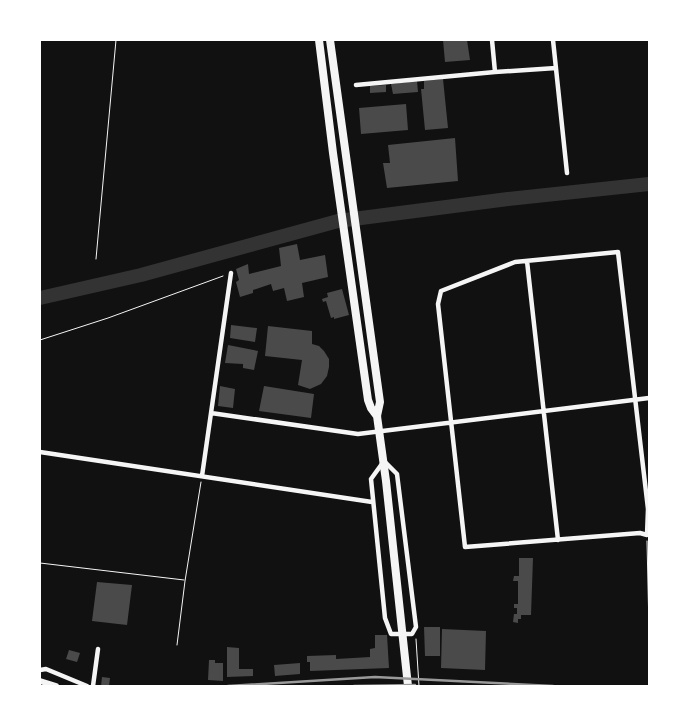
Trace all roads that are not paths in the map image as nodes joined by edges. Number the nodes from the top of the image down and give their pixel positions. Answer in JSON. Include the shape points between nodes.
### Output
{"nodes":[{"id":1,"x":318,"y":40,"type":"edge"},
{"id":2,"x":330,"y":40,"type":"edge"},
{"id":3,"x":492,"y":40,"type":"edge"},
{"id":4,"x":553,"y":40,"type":"edge"},
{"id":5,"x":556,"y":68,"type":"junction"},
{"id":6,"x":495,"y":72,"type":"junction"},
{"id":7,"x":356,"y":85,"type":"dead end"},
{"id":8,"x":567,"y":173,"type":"dead end"},
{"id":9,"x":527,"y":261,"type":"junction"},
{"id":10,"x":231,"y":273,"type":"road end"},
{"id":11,"x":649,"y":398,"type":"edge"},
{"id":12,"x":636,"y":400,"type":"junction"},
{"id":13,"x":544,"y":410,"type":"junction"},
{"id":14,"x":211,"y":413,"type":"junction"},
{"id":15,"x":377,"y":416,"type":"junction"},
{"id":16,"x":451,"y":421,"type":"junction"},
{"id":17,"x":380,"y":430,"type":"junction"},
{"id":18,"x":40,"y":452,"type":"edge"},
{"id":19,"x":384,"y":461,"type":"junction"},
{"id":20,"x":202,"y":476,"type":"junction"},
{"id":21,"x":372,"y":502,"type":"junction"},
{"id":22,"x":648,"y":535,"type":"edge"},
{"id":23,"x":558,"y":540,"type":"junction"},
{"id":24,"x":98,"y":649,"type":"dead end"},
{"id":25,"x":40,"y":670,"type":"edge"},
{"id":26,"x":40,"y":681,"type":"edge"},
{"id":27,"x":56,"y":686,"type":"edge"},
{"id":28,"x":88,"y":686,"type":"edge"},
{"id":29,"x":93,"y":686,"type":"edge"},
{"id":30,"x":408,"y":686,"type":"edge"}],
"edges":[{"from":1,"to":15,"type":"main road","via":[[368,400]]},
{"from":2,"to":15,"type":"main road","via":[[380,402]]},
{"from":3,"to":6,"type":"street"},
{"from":4,"to":5,"type":"street"},
{"from":5,"to":6,"type":"street"},
{"from":5,"to":8,"type":"street"},
{"from":6,"to":7,"type":"street"},
{"from":9,"to":12,"type":"street","via":[[618,252]]},
{"from":9,"to":13,"type":"street"},
{"from":9,"to":16,"type":"street","via":[[515,262],[441,291],[438,304]]},
{"from":10,"to":14,"type":"street"},
{"from":11,"to":12,"type":"street"},
{"from":12,"to":13,"type":"street"},
{"from":12,"to":22,"type":"street"},
{"from":13,"to":16,"type":"street"},
{"from":13,"to":23,"type":"street"},
{"from":14,"to":17,"type":"street","via":[[358,434]]},
{"from":14,"to":20,"type":"street"},
{"from":15,"to":17,"type":"main road"},
{"from":16,"to":17,"type":"street"},
{"from":16,"to":23,"type":"street","via":[[465,547]]},
{"from":17,"to":19,"type":"main road"},
{"from":18,"to":20,"type":"street"},
{"from":19,"to":21,"type":"street","via":[[371,479]]},
{"from":19,"to":21,"type":"street","via":[[397,474],[415,612],[416,627],[412,634],[391,634],[385,618]]},
{"from":19,"to":30,"type":"main road"},
{"from":20,"to":21,"type":"street"},
{"from":22,"to":23,"type":"street"},
{"from":24,"to":29,"type":"street"},
{"from":25,"to":28,"type":"street","via":[[46,669]]},
{"from":26,"to":27,"type":"main road"}]}
